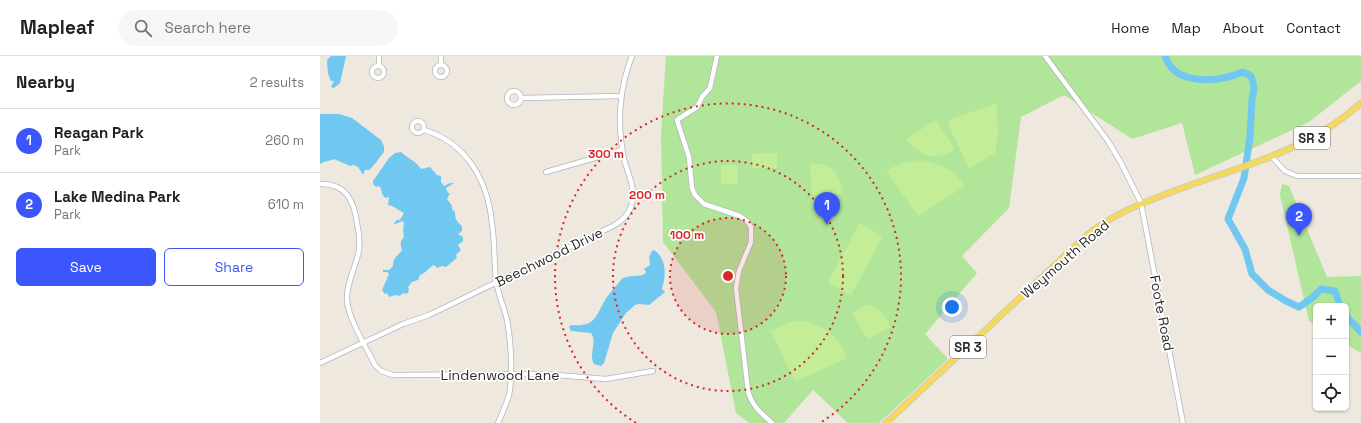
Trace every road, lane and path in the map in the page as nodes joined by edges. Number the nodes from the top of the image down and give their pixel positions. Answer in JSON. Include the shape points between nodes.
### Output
{"nodes":[{"id":1,"x":379,"y":56,"type":"edge"},
{"id":2,"x":441,"y":56,"type":"edge"},
{"id":3,"x":632,"y":56,"type":"edge"},
{"id":4,"x":717,"y":56,"type":"edge"},
{"id":5,"x":1045,"y":56,"type":"edge"},
{"id":6,"x":441,"y":64,"type":"dead end"},
{"id":7,"x":379,"y":66,"type":"dead end"},
{"id":8,"x":622,"y":96,"type":"junction"},
{"id":9,"x":521,"y":98,"type":"dead end"},
{"id":10,"x":1361,"y":103,"type":"edge"},
{"id":11,"x":424,"y":130,"type":"dead end"},
{"id":12,"x":622,"y":150,"type":"junction"},
{"id":13,"x":1271,"y":156,"type":"junction"},
{"id":14,"x":546,"y":172,"type":"dead end"},
{"id":15,"x":1361,"y":176,"type":"edge"},
{"id":16,"x":320,"y":184,"type":"edge"},
{"id":17,"x":1141,"y":203,"type":"junction"},
{"id":18,"x":496,"y":283,"type":"junction"},
{"id":19,"x":364,"y":342,"type":"junction"},
{"id":20,"x":320,"y":363,"type":"edge"},
{"id":21,"x":653,"y":371,"type":"dead end"},
{"id":22,"x":511,"y":374,"type":"junction"},
{"id":23,"x":498,"y":423,"type":"edge"},
{"id":24,"x":772,"y":423,"type":"edge"},
{"id":25,"x":886,"y":423,"type":"edge"},
{"id":26,"x":1183,"y":423,"type":"edge"}],
"edges":[{"from":1,"to":7,"type":"street"},
{"from":2,"to":6,"type":"street"},
{"from":3,"to":8,"type":"street","name":"Beechwood Drive"},
{"from":4,"to":24,"type":"street","via":[[710,88],[702,96],[697,107],[677,120],[689,157],[695,196],[704,204],[740,216],[747,221],[752,230],[751,242],[739,271],[736,288],[748,391],[752,404]]},
{"from":5,"to":17,"type":"street","name":"Foote Road","via":[[1108,141]]},
{"from":8,"to":9,"type":"street"},
{"from":8,"to":12,"type":"street","name":"Beechwood Drive"},
{"from":10,"to":13,"type":"main road","name":"Weymouth Road","number":"SR 3","via":[[1320,134]]},
{"from":11,"to":18,"type":"street","via":[[442,136],[458,147],[479,178],[491,212]]},
{"from":12,"to":14,"type":"street"},
{"from":12,"to":18,"type":"street","name":"Beechwood Drive","via":[[633,191],[630,208],[624,218],[613,226]]},
{"from":13,"to":15,"type":"street","via":[[1285,171],[1297,176]]},
{"from":13,"to":17,"type":"main road","name":"Weymouth Road","number":"SR 3"},
{"from":16,"to":19,"type":"street","name":"Lindenwood Lane","via":[[332,185],[342,190],[355,208],[359,249],[348,288],[347,302],[350,315]]},
{"from":17,"to":25,"type":"main road","name":"Weymouth Road","number":"SR 3","via":[[1116,215],[1086,236]]},
{"from":17,"to":26,"type":"street","name":"Foote Road"},
{"from":18,"to":19,"type":"street","name":"Beechwood Drive"},
{"from":18,"to":22,"type":"street","via":[[509,328]]},
{"from":19,"to":20,"type":"street","name":"Beechwood Drive"},
{"from":19,"to":22,"type":"street","name":"Lindenwood Lane","via":[[377,368],[390,375]]},
{"from":21,"to":22,"type":"street","name":"Lindenwood Lane","via":[[606,379],[555,374]]},
{"from":22,"to":23,"type":"street","via":[[508,396]]}]}
